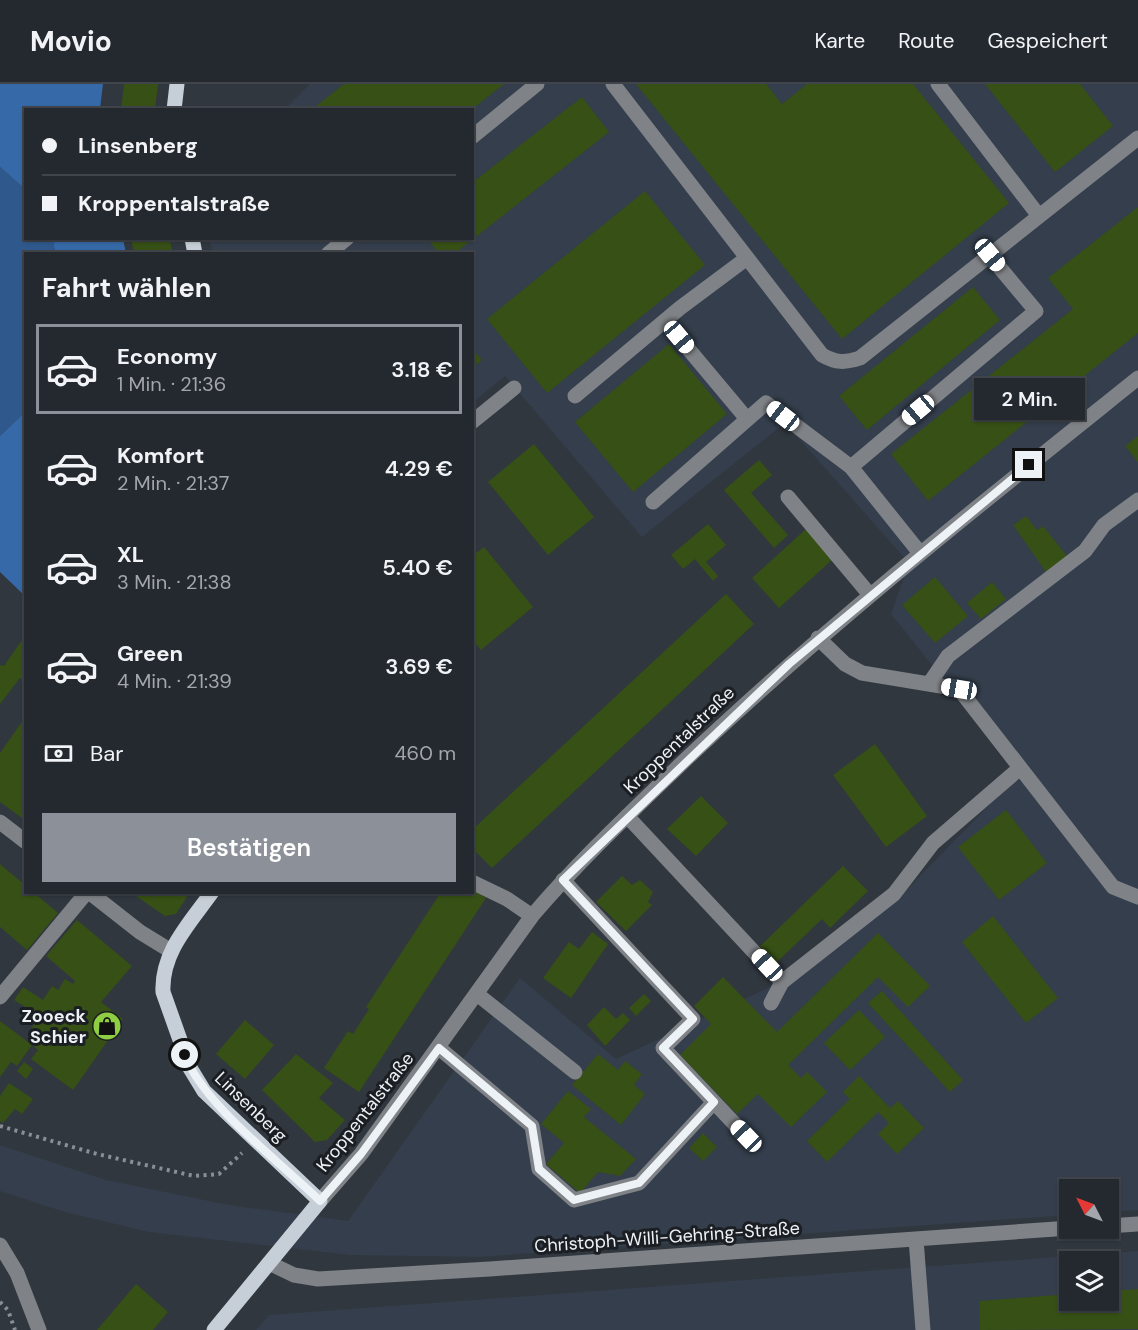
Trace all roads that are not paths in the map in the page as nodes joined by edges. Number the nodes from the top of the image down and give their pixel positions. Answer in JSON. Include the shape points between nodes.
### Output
{"nodes":[{"id":1,"x":177,"y":84,"type":"edge"},
{"id":2,"x":537,"y":84,"type":"edge"},
{"id":3,"x":613,"y":84,"type":"edge"},
{"id":4,"x":938,"y":84,"type":"edge"},
{"id":5,"x":174,"y":108,"type":"edge"},
{"id":6,"x":474,"y":135,"type":"edge"},
{"id":7,"x":1138,"y":138,"type":"edge"},
{"id":8,"x":1039,"y":216,"type":"junction"},
{"id":9,"x":345,"y":240,"type":"edge"},
{"id":10,"x":330,"y":252,"type":"edge"},
{"id":11,"x":990,"y":255,"type":"junction"},
{"id":12,"x":747,"y":258,"type":"junction"},
{"id":13,"x":665,"y":321,"type":"junction"},
{"id":14,"x":1138,"y":378,"type":"edge"},
{"id":15,"x":514,"y":388,"type":"dead end"},
{"id":16,"x":575,"y":396,"type":"dead end"},
{"id":17,"x":747,"y":419,"type":"junction"},
{"id":18,"x":474,"y":420,"type":"edge"},
{"id":19,"x":851,"y":467,"type":"junction"},
{"id":20,"x":788,"y":497,"type":"dead end"},
{"id":21,"x":1138,"y":500,"type":"edge"},
{"id":22,"x":653,"y":502,"type":"dead end"},
{"id":23,"x":920,"y":553,"type":"junction"},
{"id":24,"x":870,"y":595,"type":"junction"},
{"id":25,"x":818,"y":638,"type":"junction"},
{"id":26,"x":929,"y":684,"type":"junction"},
{"id":27,"x":1020,"y":768,"type":"junction"},
{"id":28,"x":627,"y":816,"type":"junction"},
{"id":29,"x":0,"y":822,"type":"edge"},
{"id":30,"x":24,"y":840,"type":"edge"},
{"id":31,"x":563,"y":880,"type":"junction"},
{"id":32,"x":474,"y":883,"type":"edge"},
{"id":33,"x":86,"y":894,"type":"edge"},
{"id":34,"x":91,"y":894,"type":"edge"},
{"id":35,"x":211,"y":894,"type":"edge"},
{"id":36,"x":1138,"y":897,"type":"edge"},
{"id":37,"x":532,"y":916,"type":"junction"},
{"id":38,"x":171,"y":951,"type":"junction"},
{"id":39,"x":783,"y":982,"type":"junction"},
{"id":40,"x":477,"y":994,"type":"junction"},
{"id":41,"x":0,"y":997,"type":"edge"},
{"id":42,"x":771,"y":1003,"type":"dead end"},
{"id":43,"x":439,"y":1048,"type":"junction"},
{"id":44,"x":575,"y":1072,"type":"dead end"},
{"id":45,"x":714,"y":1102,"type":"junction"},
{"id":46,"x":746,"y":1136,"type":"dead end"},
{"id":47,"x":320,"y":1201,"type":"junction"},
{"id":48,"x":1138,"y":1224,"type":"edge"},
{"id":49,"x":1119,"y":1225,"type":"edge"},
{"id":50,"x":1059,"y":1229,"type":"edge"},
{"id":51,"x":916,"y":1239,"type":"junction"},
{"id":52,"x":0,"y":1245,"type":"edge"},
{"id":53,"x":269,"y":1263,"type":"junction"},
{"id":54,"x":39,"y":1330,"type":"edge"},
{"id":55,"x":214,"y":1330,"type":"edge"},
{"id":56,"x":923,"y":1330,"type":"edge"}],
"edges":[{"from":1,"to":5,"type":"main road"},
{"from":2,"to":6,"type":"street"},
{"from":3,"to":12,"type":"street"},
{"from":4,"to":8,"type":"street"},
{"from":7,"to":8,"type":"street"},
{"from":8,"to":11,"type":"street"},
{"from":9,"to":10,"type":"street"},
{"from":11,"to":12,"type":"street","via":[[860,358],[846,363],[833,362],[822,355]]},
{"from":11,"to":19,"type":"street","via":[[1036,311]]},
{"from":12,"to":13,"type":"street"},
{"from":13,"to":16,"type":"street"},
{"from":13,"to":17,"type":"street"},
{"from":14,"to":23,"type":"street","name":"Kroppentalstraße"},
{"from":15,"to":18,"type":"street"},
{"from":17,"to":19,"type":"street","via":[[766,403]]},
{"from":17,"to":22,"type":"street"},
{"from":19,"to":23,"type":"street"},
{"from":20,"to":24,"type":"street"},
{"from":21,"to":26,"type":"street","via":[[1104,525],[1085,551],[948,656]]},
{"from":23,"to":24,"type":"street","name":"Kroppentalstraße"},
{"from":24,"to":25,"type":"street","name":"Kroppentalstraße"},
{"from":25,"to":26,"type":"street","via":[[844,664],[862,673]]},
{"from":25,"to":28,"type":"street","name":"Kroppentalstraße"},
{"from":26,"to":27,"type":"street","via":[[959,689]]},
{"from":27,"to":36,"type":"street","via":[[1113,887]]},
{"from":27,"to":39,"type":"street","via":[[933,843],[894,894]]},
{"from":28,"to":31,"type":"street","name":"Kroppentalstraße"},
{"from":28,"to":39,"type":"street"},
{"from":29,"to":30,"type":"street"},
{"from":31,"to":37,"type":"street","name":"Kroppentalstraße"},
{"from":31,"to":45,"type":"street","via":[[693,1019],[663,1048]]},
{"from":32,"to":37,"type":"street"},
{"from":33,"to":41,"type":"street"},
{"from":34,"to":38,"type":"street"},
{"from":35,"to":38,"type":"main road","name":"Linsenberg"},
{"from":37,"to":40,"type":"street","name":"Kroppentalstraße"},
{"from":38,"to":47,"type":"main road","name":"Linsenberg","via":[[164,966],[163,992],[190,1068],[204,1091]]},
{"from":39,"to":42,"type":"street"},
{"from":40,"to":43,"type":"street","name":"Kroppentalstraße"},
{"from":40,"to":44,"type":"street"},
{"from":43,"to":45,"type":"street","via":[[532,1126],[539,1169],[574,1200],[639,1183]]},
{"from":43,"to":47,"type":"street","name":"Kroppentalstraße","via":[[361,1154]]},
{"from":45,"to":46,"type":"street"},
{"from":47,"to":53,"type":"main road"},
{"from":48,"to":49,"type":"street"},
{"from":50,"to":51,"type":"street","name":"Christoph-Willi-Gehring-Straße"},
{"from":51,"to":53,"type":"street","name":"Christoph-Willi-Gehring-Straße","via":[[318,1279],[294,1275]]},
{"from":51,"to":56,"type":"street"},
{"from":52,"to":54,"type":"street","via":[[17,1273]]},
{"from":53,"to":55,"type":"main road"}]}
